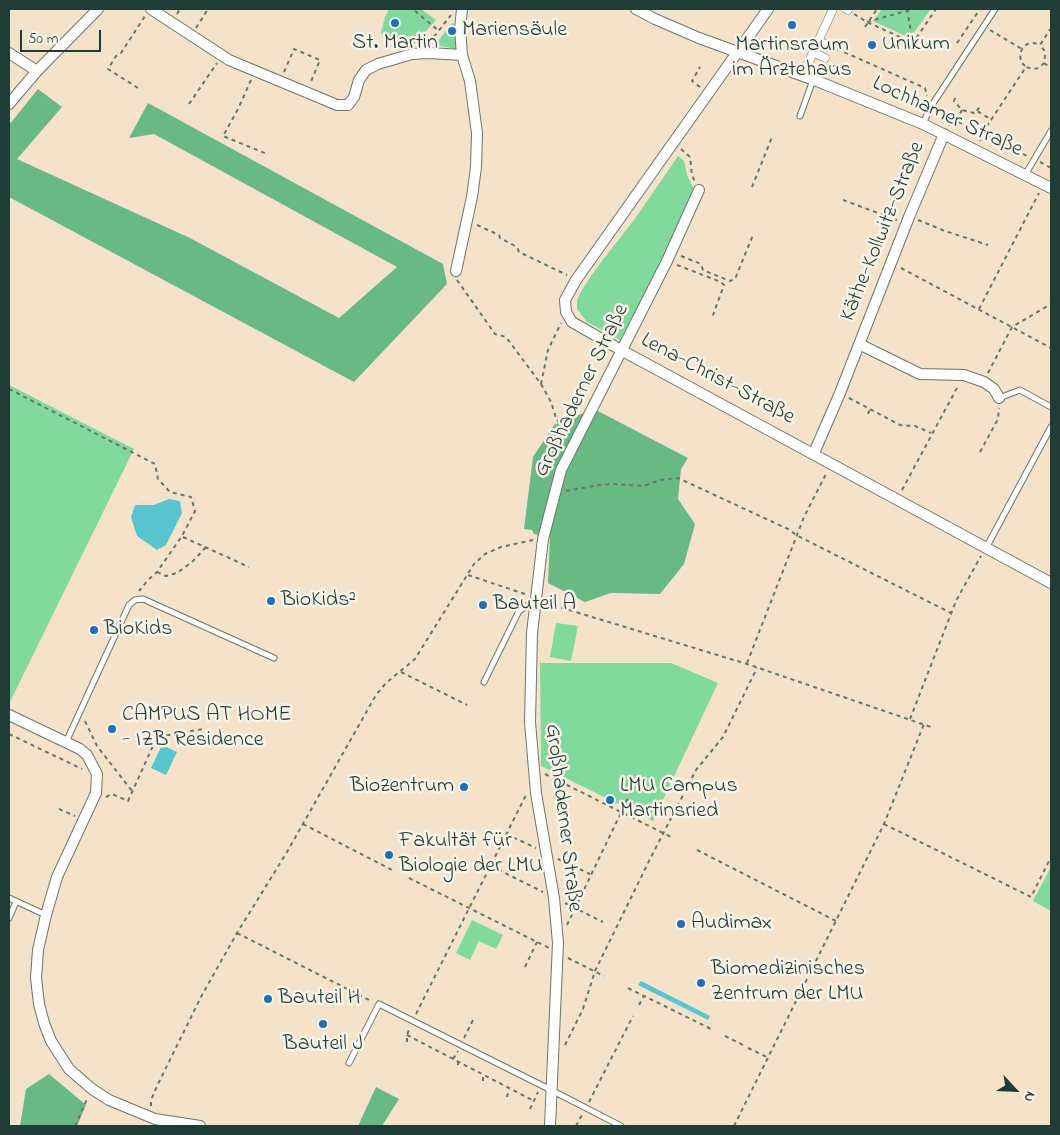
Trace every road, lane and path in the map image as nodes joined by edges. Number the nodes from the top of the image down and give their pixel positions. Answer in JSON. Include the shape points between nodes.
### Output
{"nodes":[{"id":1,"x":98,"y":9,"type":"edge"},
{"id":2,"x":208,"y":9,"type":"edge"},
{"id":3,"x":462,"y":9,"type":"edge"},
{"id":4,"x":636,"y":9,"type":"edge"},
{"id":5,"x":768,"y":9,"type":"edge"},
{"id":6,"x":833,"y":9,"type":"edge"},
{"id":7,"x":847,"y":9,"type":"edge"},
{"id":8,"x":877,"y":9,"type":"edge"},
{"id":9,"x":907,"y":9,"type":"edge"},
{"id":10,"x":913,"y":9,"type":"edge"},
{"id":11,"x":936,"y":9,"type":"edge"},
{"id":12,"x":980,"y":9,"type":"edge"},
{"id":13,"x":995,"y":9,"type":"edge"},
{"id":14,"x":415,"y":10,"type":"dead end"},
{"id":15,"x":148,"y":12,"type":"edge"},
{"id":16,"x":452,"y":14,"type":"dead end"},
{"id":17,"x":867,"y":22,"type":"junction"},
{"id":18,"x":865,"y":27,"type":"dead end"},
{"id":19,"x":1051,"y":28,"type":"edge"},
{"id":20,"x":439,"y":32,"type":"junction"},
{"id":21,"x":995,"y":34,"type":"dead end"},
{"id":22,"x":191,"y":35,"type":"junction"},
{"id":23,"x":818,"y":41,"type":"junction"},
{"id":24,"x":956,"y":42,"type":"dead end"},
{"id":25,"x":913,"y":43,"type":"junction"},
{"id":26,"x":1040,"y":45,"type":"junction"},
{"id":27,"x":830,"y":46,"type":"joint"},
{"id":28,"x":911,"y":47,"type":"dead end"},
{"id":29,"x":1022,"y":49,"type":"junction"},
{"id":30,"x":737,"y":52,"type":"junction"},
{"id":31,"x":812,"y":52,"type":"junction"},
{"id":32,"x":9,"y":53,"type":"edge"},
{"id":33,"x":412,"y":54,"type":"junction"},
{"id":34,"x":222,"y":55,"type":"junction"},
{"id":35,"x":462,"y":55,"type":"junction"},
{"id":36,"x":825,"y":58,"type":"joint"},
{"id":37,"x":1044,"y":63,"type":"junction"},
{"id":38,"x":700,"y":67,"type":"dead end"},
{"id":39,"x":1026,"y":67,"type":"junction"},
{"id":40,"x":1051,"y":68,"type":"edge"},
{"id":41,"x":844,"y":70,"type":"dead end"},
{"id":42,"x":37,"y":71,"type":"junction"},
{"id":43,"x":255,"y":71,"type":"junction"},
{"id":44,"x":801,"y":72,"type":"junction"},
{"id":45,"x":900,"y":73,"type":"dead end"},
{"id":46,"x":898,"y":77,"type":"junction"},
{"id":47,"x":813,"y":80,"type":"junction"},
{"id":48,"x":280,"y":82,"type":"junction"},
{"id":49,"x":138,"y":88,"type":"dead end"},
{"id":50,"x":306,"y":93,"type":"junction"},
{"id":51,"x":708,"y":93,"type":"junction"},
{"id":52,"x":955,"y":98,"type":"dead end"},
{"id":53,"x":9,"y":104,"type":"edge"},
{"id":54,"x":189,"y":104,"type":"dead end"},
{"id":55,"x":981,"y":104,"type":"dead end"},
{"id":56,"x":930,"y":108,"type":"junction"},
{"id":57,"x":962,"y":110,"type":"junction"},
{"id":58,"x":977,"y":111,"type":"junction"},
{"id":59,"x":800,"y":116,"type":"dead end"},
{"id":60,"x":956,"y":120,"type":"junction"},
{"id":61,"x":992,"y":120,"type":"junction"},
{"id":62,"x":923,"y":124,"type":"junction"},
{"id":63,"x":1051,"y":131,"type":"edge"},
{"id":64,"x":944,"y":134,"type":"junction"},
{"id":65,"x":983,"y":134,"type":"junction"},
{"id":66,"x":772,"y":137,"type":"dead end"},
{"id":67,"x":674,"y":142,"type":"junction"},
{"id":68,"x":975,"y":150,"type":"junction"},
{"id":69,"x":267,"y":154,"type":"dead end"},
{"id":70,"x":1034,"y":159,"type":"junction"},
{"id":71,"x":1051,"y":168,"type":"edge"},
{"id":72,"x":1025,"y":174,"type":"junction"},
{"id":73,"x":752,"y":187,"type":"dead end"},
{"id":74,"x":1048,"y":187,"type":"edge"},
{"id":75,"x":699,"y":190,"type":"joint"},
{"id":76,"x":843,"y":200,"type":"dead end"},
{"id":77,"x":467,"y":219,"type":"junction"},
{"id":78,"x":908,"y":220,"type":"junction"},
{"id":79,"x":753,"y":235,"type":"dead end"},
{"id":80,"x":988,"y":245,"type":"dead end"},
{"id":81,"x":669,"y":257,"type":"junction"},
{"id":82,"x":891,"y":263,"type":"junction"},
{"id":83,"x":456,"y":271,"type":"joint"},
{"id":84,"x":576,"y":280,"type":"junction"},
{"id":85,"x":1051,"y":304,"type":"edge"},
{"id":86,"x":978,"y":309,"type":"junction"},
{"id":87,"x":566,"y":312,"type":"junction"},
{"id":88,"x":710,"y":317,"type":"dead end"},
{"id":89,"x":1012,"y":327,"type":"junction"},
{"id":90,"x":859,"y":344,"type":"junction"},
{"id":91,"x":1051,"y":348,"type":"edge"},
{"id":92,"x":621,"y":350,"type":"junction"},
{"id":93,"x":964,"y":375,"type":"junction"},
{"id":94,"x":984,"y":382,"type":"junction"},
{"id":95,"x":541,"y":384,"type":"junction"},
{"id":96,"x":9,"y":389,"type":"edge"},
{"id":97,"x":840,"y":393,"type":"junction"},
{"id":98,"x":999,"y":398,"type":"junction"},
{"id":99,"x":1051,"y":407,"type":"edge"},
{"id":100,"x":870,"y":409,"type":"junction"},
{"id":101,"x":868,"y":414,"type":"dead end"},
{"id":102,"x":560,"y":425,"type":"dead end"},
{"id":103,"x":1051,"y":427,"type":"edge"},
{"id":104,"x":931,"y":434,"type":"junction"},
{"id":105,"x":980,"y":452,"type":"dead end"},
{"id":106,"x":814,"y":453,"type":"junction"},
{"id":107,"x":832,"y":463,"type":"junction"},
{"id":108,"x":554,"y":495,"type":"junction"},
{"id":109,"x":897,"y":499,"type":"junction"},
{"id":110,"x":796,"y":535,"type":"junction"},
{"id":111,"x":182,"y":536,"type":"junction"},
{"id":112,"x":543,"y":538,"type":"junction"},
{"id":113,"x":206,"y":547,"type":"junction"},
{"id":114,"x":986,"y":548,"type":"junction"},
{"id":115,"x":249,"y":567,"type":"dead end"},
{"id":116,"x":157,"y":572,"type":"junction"},
{"id":117,"x":468,"y":574,"type":"junction"},
{"id":118,"x":1051,"y":583,"type":"edge"},
{"id":119,"x":135,"y":600,"type":"junction"},
{"id":120,"x":535,"y":600,"type":"junction"},
{"id":121,"x":952,"y":612,"type":"junction"},
{"id":122,"x":274,"y":658,"type":"dead end"},
{"id":123,"x":746,"y":664,"type":"junction"},
{"id":124,"x":757,"y":668,"type":"junction"},
{"id":125,"x":401,"y":672,"type":"junction"},
{"id":126,"x":484,"y":682,"type":"dead end"},
{"id":127,"x":467,"y":705,"type":"dead end"},
{"id":128,"x":80,"y":710,"type":"junction"},
{"id":129,"x":9,"y":715,"type":"edge"},
{"id":130,"x":910,"y":719,"type":"junction"},
{"id":131,"x":924,"y":724,"type":"junction"},
{"id":132,"x":932,"y":727,"type":"dead end"},
{"id":133,"x":203,"y":730,"type":"dead end"},
{"id":134,"x":9,"y":734,"type":"edge"},
{"id":135,"x":66,"y":743,"type":"junction"},
{"id":136,"x":87,"y":772,"type":"dead end"},
{"id":137,"x":548,"y":775,"type":"dead end"},
{"id":138,"x":134,"y":791,"type":"junction"},
{"id":139,"x":536,"y":793,"type":"junction"},
{"id":140,"x":629,"y":796,"type":"dead end"},
{"id":141,"x":101,"y":800,"type":"dead end"},
{"id":142,"x":58,"y":809,"type":"dead end"},
{"id":143,"x":621,"y":812,"type":"junction"},
{"id":144,"x":77,"y":816,"type":"dead end"},
{"id":145,"x":302,"y":824,"type":"junction"},
{"id":146,"x":884,"y":824,"type":"junction"},
{"id":147,"x":663,"y":833,"type":"junction"},
{"id":148,"x":673,"y":838,"type":"dead end"},
{"id":149,"x":697,"y":850,"type":"dead end"},
{"id":150,"x":1051,"y":857,"type":"edge"},
{"id":151,"x":394,"y":871,"type":"dead end"},
{"id":152,"x":409,"y":878,"type":"dead end"},
{"id":153,"x":9,"y":898,"type":"edge"},
{"id":154,"x":16,"y":902,"type":"junction"},
{"id":155,"x":469,"y":908,"type":"junction"},
{"id":156,"x":46,"y":915,"type":"junction"},
{"id":157,"x":9,"y":918,"type":"edge"},
{"id":158,"x":836,"y":921,"type":"junction"},
{"id":159,"x":567,"y":925,"type":"dead end"},
{"id":160,"x":237,"y":933,"type":"junction"},
{"id":161,"x":537,"y":942,"type":"junction"},
{"id":162,"x":558,"y":953,"type":"junction"},
{"id":163,"x":525,"y":967,"type":"dead end"},
{"id":164,"x":595,"y":972,"type":"junction"},
{"id":165,"x":604,"y":976,"type":"dead end"},
{"id":166,"x":628,"y":988,"type":"dead end"},
{"id":167,"x":644,"y":996,"type":"junction"},
{"id":168,"x":379,"y":1004,"type":"junction"},
{"id":169,"x":639,"y":1005,"type":"dead end"},
{"id":170,"x":633,"y":1016,"type":"dead end"},
{"id":171,"x":413,"y":1021,"type":"junction"},
{"id":172,"x":713,"y":1030,"type":"dead end"},
{"id":173,"x":407,"y":1035,"type":"junction"},
{"id":174,"x":725,"y":1036,"type":"dead end"},
{"id":175,"x":407,"y":1042,"type":"dead end"},
{"id":176,"x":742,"y":1045,"type":"dead end"},
{"id":177,"x":748,"y":1048,"type":"dead end"},
{"id":178,"x":561,"y":1053,"type":"dead end"},
{"id":179,"x":768,"y":1058,"type":"junction"},
{"id":180,"x":458,"y":1062,"type":"junction"},
{"id":181,"x":349,"y":1063,"type":"dead end"},
{"id":182,"x":458,"y":1069,"type":"dead end"},
{"id":183,"x":483,"y":1074,"type":"junction"},
{"id":184,"x":482,"y":1081,"type":"dead end"},
{"id":185,"x":546,"y":1087,"type":"junction"},
{"id":186,"x":508,"y":1088,"type":"junction"},
{"id":187,"x":92,"y":1089,"type":"junction"},
{"id":188,"x":507,"y":1097,"type":"dead end"},
{"id":189,"x":534,"y":1101,"type":"junction"},
{"id":190,"x":586,"y":1108,"type":"junction"},
{"id":191,"x":530,"y":1109,"type":"dead end"},
{"id":192,"x":150,"y":1117,"type":"junction"},
{"id":193,"x":75,"y":1126,"type":"edge"},
{"id":194,"x":200,"y":1126,"type":"edge"},
{"id":195,"x":550,"y":1126,"type":"edge"},
{"id":196,"x":576,"y":1126,"type":"edge"},
{"id":197,"x":621,"y":1126,"type":"edge"},
{"id":198,"x":734,"y":1126,"type":"edge"}],
"edges":[{"from":1,"to":42,"type":"street"},
{"from":2,"to":22,"type":"path"},
{"from":3,"to":35,"type":"street"},
{"from":4,"to":30,"type":"street","name":"Lochhamer Straße"},
{"from":5,"to":30,"type":"street"},
{"from":6,"to":23,"type":"street"},
{"from":7,"to":17,"type":"path"},
{"from":8,"to":17,"type":"path"},
{"from":9,"to":10,"type":"path"},
{"from":9,"to":17,"type":"path"},
{"from":9,"to":25,"type":"path"},
{"from":11,"to":25,"type":"path"},
{"from":12,"to":24,"type":"path"},
{"from":13,"to":56,"type":"lane"},
{"from":14,"to":20,"type":"path"},
{"from":15,"to":22,"type":"street"},
{"from":15,"to":49,"type":"path","via":[[108,69]]},
{"from":16,"to":20,"type":"path"},
{"from":17,"to":18,"type":"path"},
{"from":17,"to":25,"type":"path"},
{"from":19,"to":26,"type":"path"},
{"from":20,"to":33,"type":"path","via":[[425,48]]},
{"from":21,"to":29,"type":"path"},
{"from":22,"to":34,"type":"street"},
{"from":23,"to":27,"type":"street"},
{"from":23,"to":31,"type":"street"},
{"from":25,"to":28,"type":"path"},
{"from":26,"to":29,"type":"path","via":[[1027,44]]},
{"from":26,"to":37,"type":"path","via":[[1044,50]]},
{"from":27,"to":46,"type":"path"},
{"from":29,"to":39,"type":"path","via":[[1021,62]]},
{"from":30,"to":44,"type":"street","name":"Lochhamer Straße"},
{"from":30,"to":51,"type":"street"},
{"from":31,"to":36,"type":"street"},
{"from":31,"to":44,"type":"street"},
{"from":32,"to":42,"type":"street"},
{"from":33,"to":35,"type":"street"},
{"from":33,"to":50,"type":"street","via":[[366,70],[348,105],[338,105]]},
{"from":34,"to":43,"type":"street"},
{"from":34,"to":54,"type":"path"},
{"from":35,"to":77,"type":"street","via":[[470,81],[477,133],[476,167]]},
{"from":36,"to":41,"type":"path"},
{"from":37,"to":39,"type":"path","via":[[1039,68]]},
{"from":37,"to":40,"type":"path"},
{"from":38,"to":51,"type":"path","via":[[692,80]]},
{"from":39,"to":61,"type":"path"},
{"from":42,"to":53,"type":"street"},
{"from":43,"to":48,"type":"street"},
{"from":43,"to":69,"type":"path","via":[[222,136]]},
{"from":44,"to":47,"type":"street","name":"Lochhamer Straße"},
{"from":45,"to":46,"type":"path"},
{"from":46,"to":56,"type":"path","via":[[925,88]]},
{"from":47,"to":59,"type":"lane"},
{"from":47,"to":62,"type":"street","name":"Lochhamer Straße"},
{"from":48,"to":50,"type":"street"},
{"from":48,"to":50,"type":"path","via":[[294,50],[311,56],[320,60]]},
{"from":51,"to":67,"type":"street"},
{"from":52,"to":57,"type":"path"},
{"from":55,"to":58,"type":"path"},
{"from":56,"to":60,"type":"path"},
{"from":56,"to":62,"type":"lane"},
{"from":57,"to":58,"type":"path"},
{"from":57,"to":60,"type":"path"},
{"from":58,"to":61,"type":"path"},
{"from":60,"to":65,"type":"path"},
{"from":61,"to":65,"type":"path"},
{"from":62,"to":64,"type":"street","name":"Lochhamer Straße"},
{"from":63,"to":70,"type":"lane"},
{"from":64,"to":68,"type":"street","name":"Lochhamer Straße"},
{"from":64,"to":78,"type":"street","name":"Käthe-Kollwitz-Straße"},
{"from":65,"to":68,"type":"path"},
{"from":65,"to":70,"type":"path"},
{"from":66,"to":73,"type":"path"},
{"from":67,"to":75,"type":"path","via":[[690,157],[692,175]]},
{"from":67,"to":84,"type":"street"},
{"from":68,"to":72,"type":"street","name":"Lochhamer Straße"},
{"from":70,"to":71,"type":"path"},
{"from":70,"to":72,"type":"lane"},
{"from":72,"to":74,"type":"street","name":"Lochhamer Straße"},
{"from":74,"to":86,"type":"path"},
{"from":75,"to":81,"type":"street","name":"Großhaderner Straße"},
{"from":76,"to":78,"type":"path"},
{"from":77,"to":83,"type":"street"},
{"from":77,"to":84,"type":"path","via":[[499,235],[518,248],[518,252]]},
{"from":78,"to":80,"type":"path"},
{"from":78,"to":82,"type":"street","name":"Käthe-Kollwitz-Straße"},
{"from":79,"to":81,"type":"path","via":[[735,279],[730,281],[703,270],[701,264]]},
{"from":81,"to":88,"type":"path","via":[[724,285]]},
{"from":81,"to":92,"type":"street","name":"Großhaderner Straße"},
{"from":82,"to":86,"type":"path"},
{"from":82,"to":90,"type":"street","name":"Käthe-Kollwitz-Straße"},
{"from":83,"to":95,"type":"path","via":[[455,277],[464,292],[495,334],[506,337]]},
{"from":84,"to":87,"type":"street","via":[[565,300]]},
{"from":85,"to":89,"type":"path"},
{"from":86,"to":89,"type":"path"},
{"from":87,"to":92,"type":"street","name":"Lena-Christ-Straße","via":[[572,322]]},
{"from":87,"to":95,"type":"path","via":[[548,350]]},
{"from":89,"to":91,"type":"path"},
{"from":89,"to":94,"type":"path"},
{"from":90,"to":93,"type":"street","name":"Käthe-Kollwitz-Straße","via":[[920,374]]},
{"from":90,"to":97,"type":"street","name":"Käthe-Kollwitz-Straße"},
{"from":92,"to":106,"type":"street","name":"Lena-Christ-Straße"},
{"from":92,"to":108,"type":"street","name":"Großhaderner Straße","via":[[561,470]]},
{"from":93,"to":94,"type":"street","name":"Käthe-Kollwitz-Straße"},
{"from":93,"to":104,"type":"path"},
{"from":94,"to":98,"type":"street","name":"Käthe-Kollwitz-Straße","via":[[994,388]]},
{"from":95,"to":102,"type":"path"},
{"from":96,"to":111,"type":"path","via":[[155,464],[158,480],[170,492],[190,496],[195,511]]},
{"from":97,"to":100,"type":"path"},
{"from":97,"to":106,"type":"street","name":"Käthe-Kollwitz-Straße"},
{"from":98,"to":99,"type":"lane","via":[[1020,390]]},
{"from":98,"to":105,"type":"path","via":[[998,419]]},
{"from":100,"to":101,"type":"path"},
{"from":100,"to":104,"type":"path","via":[[900,425],[915,426]]},
{"from":103,"to":114,"type":"lane"},
{"from":104,"to":109,"type":"path"},
{"from":106,"to":107,"type":"street","name":"Lena-Christ-Straße"},
{"from":107,"to":109,"type":"street","name":"Lena-Christ-Straße"},
{"from":107,"to":110,"type":"path"},
{"from":108,"to":110,"type":"path","via":[[586,487],[615,484],[638,487],[678,478]]},
{"from":108,"to":112,"type":"street","name":"Großhaderner Straße"},
{"from":109,"to":114,"type":"street","name":"Lena-Christ-Straße"},
{"from":110,"to":121,"type":"path"},
{"from":110,"to":123,"type":"path"},
{"from":111,"to":113,"type":"path"},
{"from":111,"to":116,"type":"path"},
{"from":112,"to":117,"type":"path","via":[[485,554]]},
{"from":112,"to":120,"type":"street","name":"Großhaderner Straße"},
{"from":113,"to":115,"type":"path"},
{"from":113,"to":116,"type":"path","via":[[177,573],[166,576]]},
{"from":114,"to":118,"type":"street","name":"Lena-Christ-Straße"},
{"from":114,"to":121,"type":"path"},
{"from":116,"to":119,"type":"path"},
{"from":117,"to":120,"type":"path","via":[[519,591]]},
{"from":117,"to":125,"type":"path","via":[[415,659]]},
{"from":119,"to":122,"type":"lane","via":[[143,599]]},
{"from":119,"to":128,"type":"lane","via":[[129,605]]},
{"from":120,"to":123,"type":"path"},
{"from":120,"to":126,"type":"lane","via":[[519,611]]},
{"from":120,"to":139,"type":"street","name":"Großhaderner Straße","via":[[530,722]]},
{"from":121,"to":130,"type":"path"},
{"from":123,"to":124,"type":"path"},
{"from":124,"to":130,"type":"path"},
{"from":124,"to":147,"type":"path","via":[[723,737],[696,770]]},
{"from":125,"to":127,"type":"path"},
{"from":125,"to":145,"type":"path","via":[[376,695]]},
{"from":128,"to":135,"type":"lane"},
{"from":128,"to":138,"type":"path","via":[[98,746]]},
{"from":129,"to":135,"type":"street"},
{"from":130,"to":131,"type":"path"},
{"from":131,"to":132,"type":"path"},
{"from":131,"to":146,"type":"path"},
{"from":133,"to":138,"type":"path","via":[[157,737]]},
{"from":134,"to":136,"type":"path"},
{"from":135,"to":156,"type":"street","via":[[87,755],[98,783]]},
{"from":137,"to":143,"type":"path"},
{"from":138,"to":141,"type":"path","via":[[128,801],[112,794]]},
{"from":139,"to":155,"type":"path","via":[[527,792]]},
{"from":139,"to":162,"type":"street","name":"Großhaderner Straße","via":[[554,898]]},
{"from":140,"to":143,"type":"path"},
{"from":142,"to":144,"type":"path"},
{"from":143,"to":147,"type":"path"},
{"from":143,"to":159,"type":"path"},
{"from":145,"to":151,"type":"path"},
{"from":145,"to":160,"type":"path"},
{"from":146,"to":150,"type":"path","via":[[1031,897]]},
{"from":146,"to":158,"type":"path"},
{"from":147,"to":148,"type":"path"},
{"from":147,"to":164,"type":"path"},
{"from":149,"to":158,"type":"path"},
{"from":152,"to":155,"type":"path"},
{"from":153,"to":154,"type":"lane"},
{"from":154,"to":156,"type":"lane"},
{"from":154,"to":157,"type":"lane"},
{"from":155,"to":161,"type":"path"},
{"from":155,"to":171,"type":"path"},
{"from":156,"to":187,"type":"street","via":[[36,978],[44,1023],[69,1069]]},
{"from":158,"to":179,"type":"path"},
{"from":160,"to":168,"type":"path"},
{"from":160,"to":192,"type":"path","via":[[202,994],[157,1086],[151,1100]]},
{"from":161,"to":162,"type":"path"},
{"from":161,"to":163,"type":"path"},
{"from":162,"to":164,"type":"path"},
{"from":162,"to":185,"type":"street","name":"Großhaderner Straße"},
{"from":164,"to":165,"type":"path"},
{"from":164,"to":178,"type":"path","via":[[583,1009]]},
{"from":166,"to":167,"type":"path"},
{"from":167,"to":169,"type":"path"},
{"from":167,"to":172,"type":"path"},
{"from":168,"to":171,"type":"lane"},
{"from":168,"to":181,"type":"lane"},
{"from":170,"to":190,"type":"path"},
{"from":171,"to":173,"type":"path"},
{"from":171,"to":185,"type":"lane"},
{"from":173,"to":175,"type":"path"},
{"from":173,"to":180,"type":"path"},
{"from":174,"to":176,"type":"path"},
{"from":177,"to":179,"type":"path"},
{"from":179,"to":198,"type":"path"},
{"from":180,"to":182,"type":"path"},
{"from":180,"to":183,"type":"path"},
{"from":183,"to":184,"type":"path"},
{"from":183,"to":186,"type":"path"},
{"from":185,"to":189,"type":"path"},
{"from":185,"to":190,"type":"lane"},
{"from":185,"to":195,"type":"street","name":"Großhaderner Straße"},
{"from":186,"to":188,"type":"path"},
{"from":186,"to":189,"type":"path"},
{"from":187,"to":192,"type":"street","via":[[109,1100]]},
{"from":187,"to":193,"type":"path"},
{"from":189,"to":191,"type":"path"},
{"from":190,"to":196,"type":"path"},
{"from":190,"to":197,"type":"lane"},
{"from":192,"to":194,"type":"street"}]}
